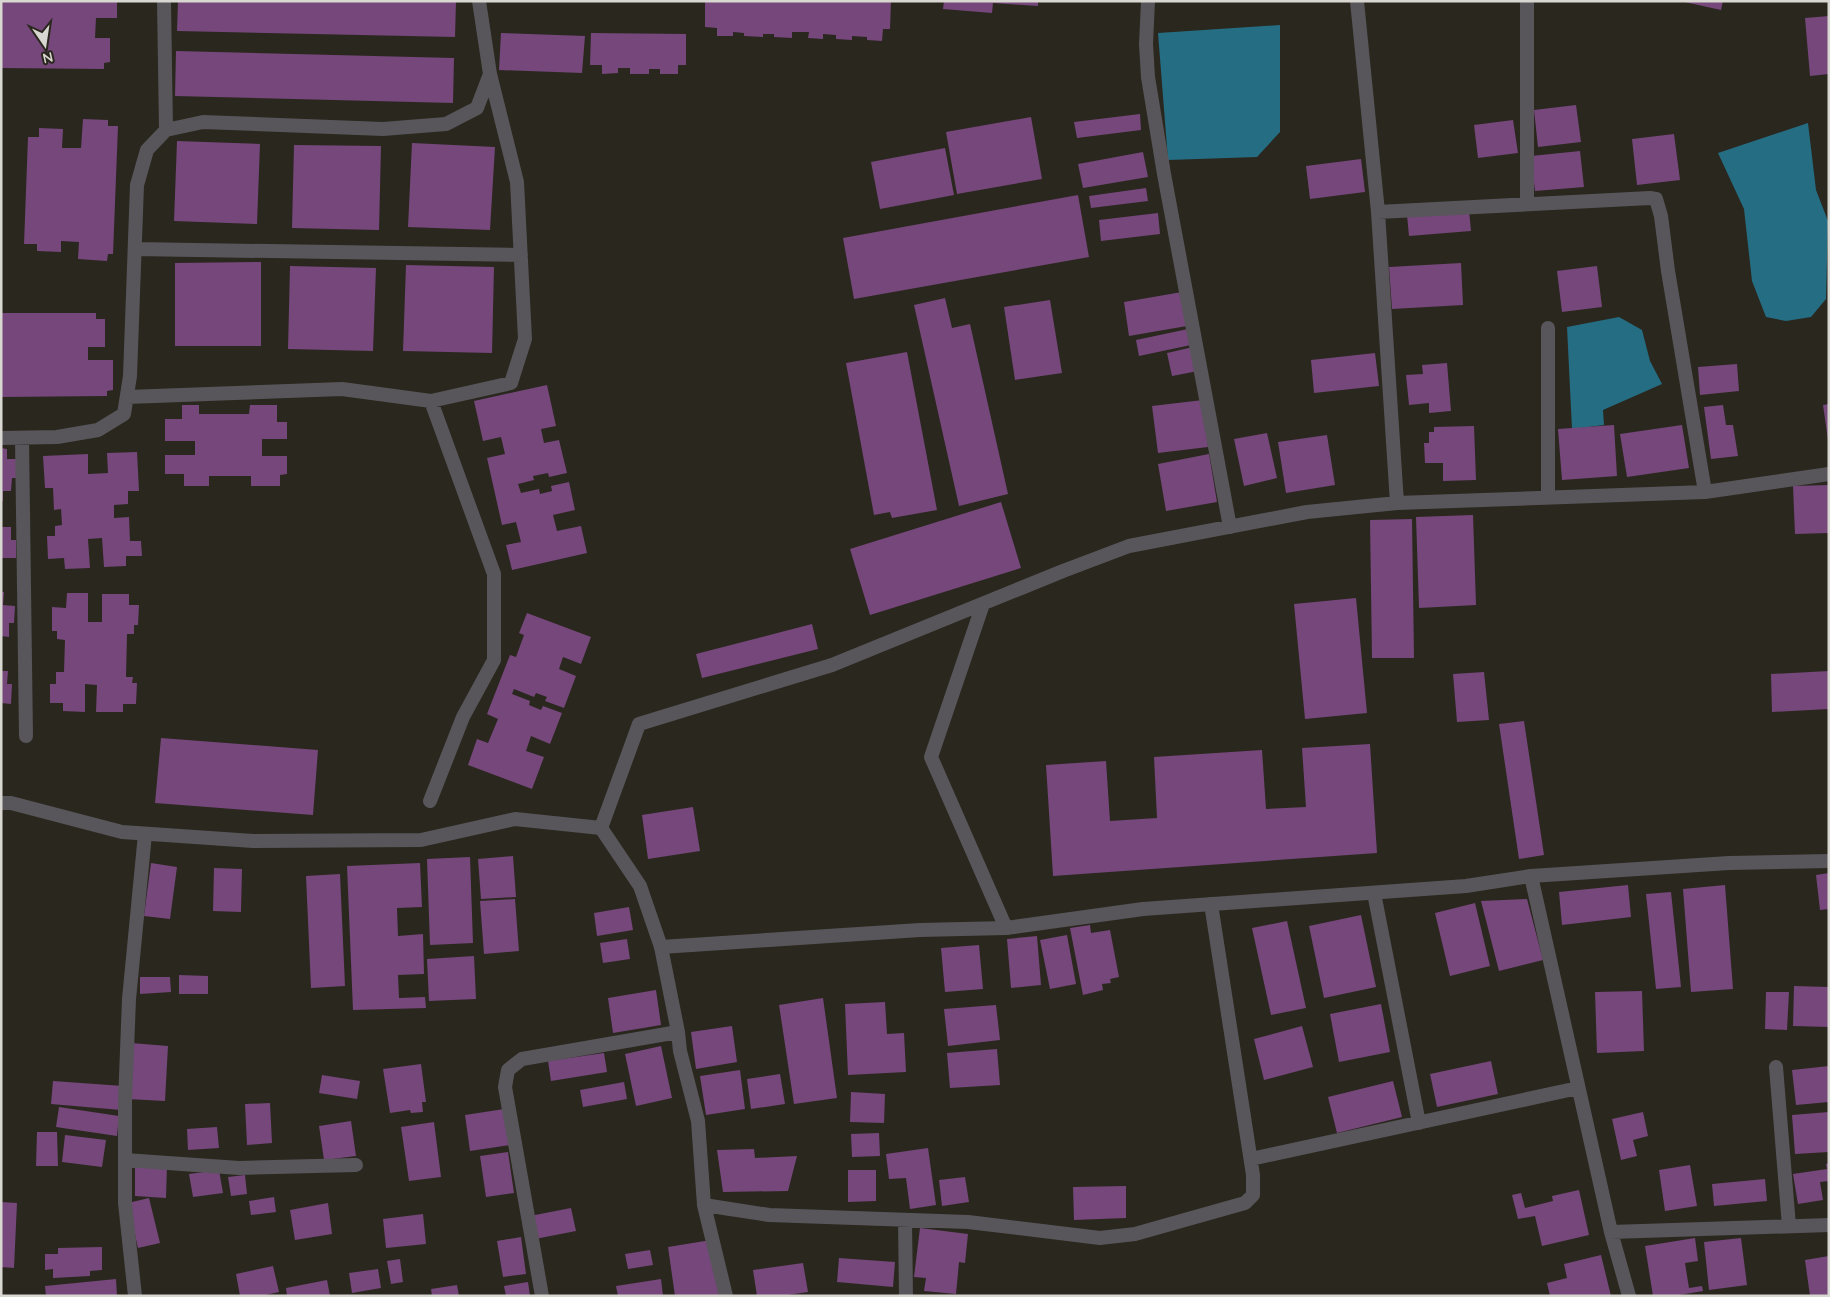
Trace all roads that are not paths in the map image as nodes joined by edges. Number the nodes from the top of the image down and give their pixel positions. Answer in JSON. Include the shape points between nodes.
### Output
{"nodes":[{"id":1,"x":164,"y":1,"type":"edge"},
{"id":2,"x":479,"y":1,"type":"edge"},
{"id":3,"x":1148,"y":1,"type":"edge"},
{"id":4,"x":1357,"y":1,"type":"edge"},
{"id":5,"x":1527,"y":1,"type":"edge"},
{"id":6,"x":490,"y":74,"type":"junction"},
{"id":7,"x":166,"y":130,"type":"junction"},
{"id":8,"x":1527,"y":204,"type":"junction"},
{"id":9,"x":1378,"y":212,"type":"junction"},
{"id":10,"x":134,"y":249,"type":"junction"},
{"id":11,"x":521,"y":255,"type":"junction"},
{"id":12,"x":1548,"y":328,"type":"dead end"},
{"id":13,"x":127,"y":397,"type":"junction"},
{"id":14,"x":431,"y":401,"type":"junction"},
{"id":15,"x":1,"y":438,"type":"edge"},
{"id":16,"x":22,"y":438,"type":"junction"},
{"id":17,"x":1829,"y":474,"type":"edge"},
{"id":18,"x":1705,"y":492,"type":"junction"},
{"id":19,"x":1548,"y":498,"type":"junction"},
{"id":20,"x":1398,"y":503,"type":"junction"},
{"id":21,"x":1230,"y":527,"type":"junction"},
{"id":22,"x":983,"y":604,"type":"junction"},
{"id":23,"x":26,"y":736,"type":"dead end"},
{"id":24,"x":430,"y":801,"type":"dead end"},
{"id":25,"x":1,"y":804,"type":"edge"},
{"id":26,"x":601,"y":828,"type":"junction"},
{"id":27,"x":145,"y":834,"type":"junction"},
{"id":28,"x":1829,"y":861,"type":"edge"},
{"id":29,"x":1531,"y":876,"type":"junction"},
{"id":30,"x":1374,"y":893,"type":"junction"},
{"id":31,"x":1211,"y":904,"type":"junction"},
{"id":32,"x":1006,"y":928,"type":"junction"},
{"id":33,"x":661,"y":948,"type":"junction"},
{"id":34,"x":678,"y":1032,"type":"junction"},
{"id":35,"x":1776,"y":1067,"type":"dead end"},
{"id":36,"x":1578,"y":1088,"type":"junction"},
{"id":37,"x":1419,"y":1123,"type":"junction"},
{"id":38,"x":1251,"y":1159,"type":"junction"},
{"id":39,"x":125,"y":1160,"type":"junction"},
{"id":40,"x":356,"y":1165,"type":"dead end"},
{"id":41,"x":704,"y":1205,"type":"junction"},
{"id":42,"x":905,"y":1220,"type":"junction"},
{"id":43,"x":1829,"y":1225,"type":"edge"},
{"id":44,"x":1790,"y":1226,"type":"junction"},
{"id":45,"x":1611,"y":1232,"type":"junction"},
{"id":46,"x":135,"y":1296,"type":"edge"},
{"id":47,"x":542,"y":1296,"type":"edge"},
{"id":48,"x":726,"y":1296,"type":"edge"},
{"id":49,"x":906,"y":1296,"type":"edge"},
{"id":50,"x":1629,"y":1296,"type":"edge"}],
"edges":[{"from":1,"to":7,"type":"street"},
{"from":2,"to":6,"type":"street"},
{"from":3,"to":21,"type":"street","via":[[1148,78]]},
{"from":4,"to":9,"type":"street"},
{"from":5,"to":8,"type":"street"},
{"from":6,"to":7,"type":"street","via":[[477,108],[446,124],[383,129],[203,122]]},
{"from":6,"to":11,"type":"street","via":[[517,182]]},
{"from":7,"to":10,"type":"street","via":[[147,150],[136,185]]},
{"from":8,"to":9,"type":"street"},
{"from":8,"to":18,"type":"street","via":[[1650,198],[1658,201]]},
{"from":9,"to":20,"type":"street"},
{"from":10,"to":11,"type":"street"},
{"from":10,"to":13,"type":"street"},
{"from":11,"to":14,"type":"street","via":[[525,339],[511,383]]},
{"from":12,"to":19,"type":"street"},
{"from":13,"to":14,"type":"street","via":[[342,389]]},
{"from":13,"to":16,"type":"street","via":[[124,414],[98,430],[57,437]]},
{"from":14,"to":24,"type":"street","via":[[494,574],[494,660],[463,717]]},
{"from":15,"to":16,"type":"street"},
{"from":16,"to":23,"type":"street"},
{"from":17,"to":18,"type":"street"},
{"from":18,"to":19,"type":"street"},
{"from":19,"to":20,"type":"street"},
{"from":20,"to":21,"type":"street","via":[[1307,512]]},
{"from":21,"to":22,"type":"street","via":[[1130,546]]},
{"from":22,"to":26,"type":"street","via":[[832,666],[639,724]]},
{"from":22,"to":32,"type":"street","via":[[931,757]]},
{"from":25,"to":27,"type":"street","via":[[10,803],[122,832]]},
{"from":26,"to":27,"type":"street","via":[[515,819],[421,840],[253,841]]},
{"from":26,"to":33,"type":"street","via":[[640,886]]},
{"from":27,"to":39,"type":"street","via":[[129,999]]},
{"from":28,"to":29,"type":"street","via":[[1729,863]]},
{"from":29,"to":30,"type":"street","via":[[1466,886]]},
{"from":29,"to":36,"type":"street"},
{"from":30,"to":31,"type":"street"},
{"from":30,"to":37,"type":"street"},
{"from":31,"to":32,"type":"street","via":[[1143,909]]},
{"from":31,"to":38,"type":"street"},
{"from":32,"to":33,"type":"street","via":[[920,930]]},
{"from":33,"to":34,"type":"street"},
{"from":34,"to":41,"type":"street","via":[[698,1122]]},
{"from":34,"to":47,"type":"street","via":[[522,1059],[508,1070],[505,1087]]},
{"from":35,"to":44,"type":"street"},
{"from":36,"to":37,"type":"street"},
{"from":36,"to":45,"type":"street"},
{"from":37,"to":38,"type":"street"},
{"from":38,"to":42,"type":"street","via":[[1253,1195],[1245,1203],[1135,1234],[1100,1238],[968,1222]]},
{"from":39,"to":40,"type":"street","via":[[239,1168]]},
{"from":39,"to":46,"type":"street","via":[[125,1203]]},
{"from":41,"to":42,"type":"street","via":[[769,1215]]},
{"from":41,"to":48,"type":"street"},
{"from":42,"to":49,"type":"street"},
{"from":43,"to":44,"type":"street"},
{"from":44,"to":45,"type":"street"},
{"from":45,"to":50,"type":"street"}]}
